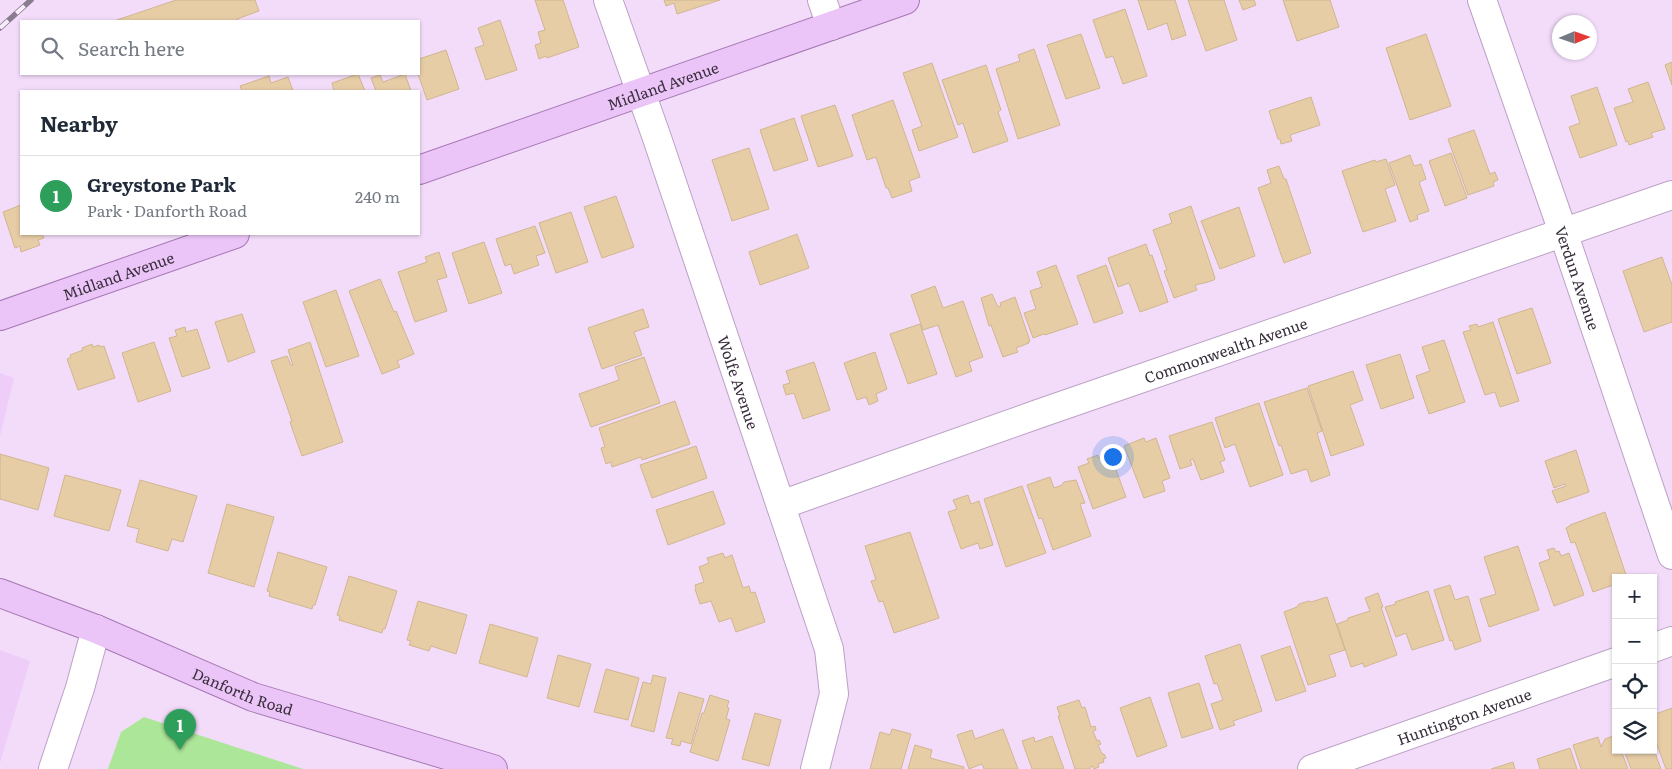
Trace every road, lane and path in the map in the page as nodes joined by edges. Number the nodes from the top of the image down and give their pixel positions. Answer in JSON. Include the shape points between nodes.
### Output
{"nodes":[{"id":1,"x":608,"y":0,"type":"edge"},
{"id":2,"x":822,"y":0,"type":"edge"},
{"id":3,"x":905,"y":0,"type":"edge"},
{"id":4,"x":1482,"y":0,"type":"edge"},
{"id":5,"x":831,"y":26,"type":"junction"},
{"id":6,"x":640,"y":92,"type":"junction"},
{"id":7,"x":420,"y":170,"type":"edge"},
{"id":8,"x":1672,"y":194,"type":"edge"},
{"id":9,"x":1563,"y":232,"type":"junction"},
{"id":10,"x":232,"y":235,"type":"edge"},
{"id":11,"x":0,"y":316,"type":"edge"},
{"id":12,"x":781,"y":505,"type":"junction"},
{"id":13,"x":1672,"y":555,"type":"edge"},
{"id":14,"x":0,"y":594,"type":"edge"},
{"id":15,"x":96,"y":629,"type":"junction"},
{"id":16,"x":1672,"y":641,"type":"edge"},
{"id":17,"x":1657,"y":647,"type":"edge"},
{"id":18,"x":1612,"y":663,"type":"edge"},
{"id":19,"x":53,"y":769,"type":"edge"},
{"id":20,"x":493,"y":769,"type":"edge"},
{"id":21,"x":815,"y":769,"type":"edge"},
{"id":22,"x":1312,"y":769,"type":"edge"}],
"edges":[{"from":1,"to":6,"type":"street","name":"Wolfe Avenue"},
{"from":2,"to":5,"type":"street"},
{"from":3,"to":5,"type":"main road","name":"Midland Avenue"},
{"from":4,"to":9,"type":"street","name":"Verdun Avenue"},
{"from":5,"to":6,"type":"main road","name":"Midland Avenue"},
{"from":6,"to":7,"type":"main road","name":"Midland Avenue"},
{"from":6,"to":12,"type":"street","name":"Wolfe Avenue"},
{"from":8,"to":9,"type":"street","name":"Commonwealth Avenue"},
{"from":9,"to":12,"type":"street","name":"Commonwealth Avenue"},
{"from":9,"to":13,"type":"street","name":"Verdun Avenue"},
{"from":10,"to":11,"type":"main road","name":"Midland Avenue"},
{"from":12,"to":21,"type":"street","name":"Wolfe Avenue","via":[[829,649],[834,694]]},
{"from":14,"to":15,"type":"main road","name":"Danforth Road"},
{"from":15,"to":19,"type":"street"},
{"from":15,"to":20,"type":"main road","name":"Danforth Road","via":[[253,698]]},
{"from":16,"to":17,"type":"street"},
{"from":18,"to":22,"type":"street","name":"Huntington Avenue"}]}
